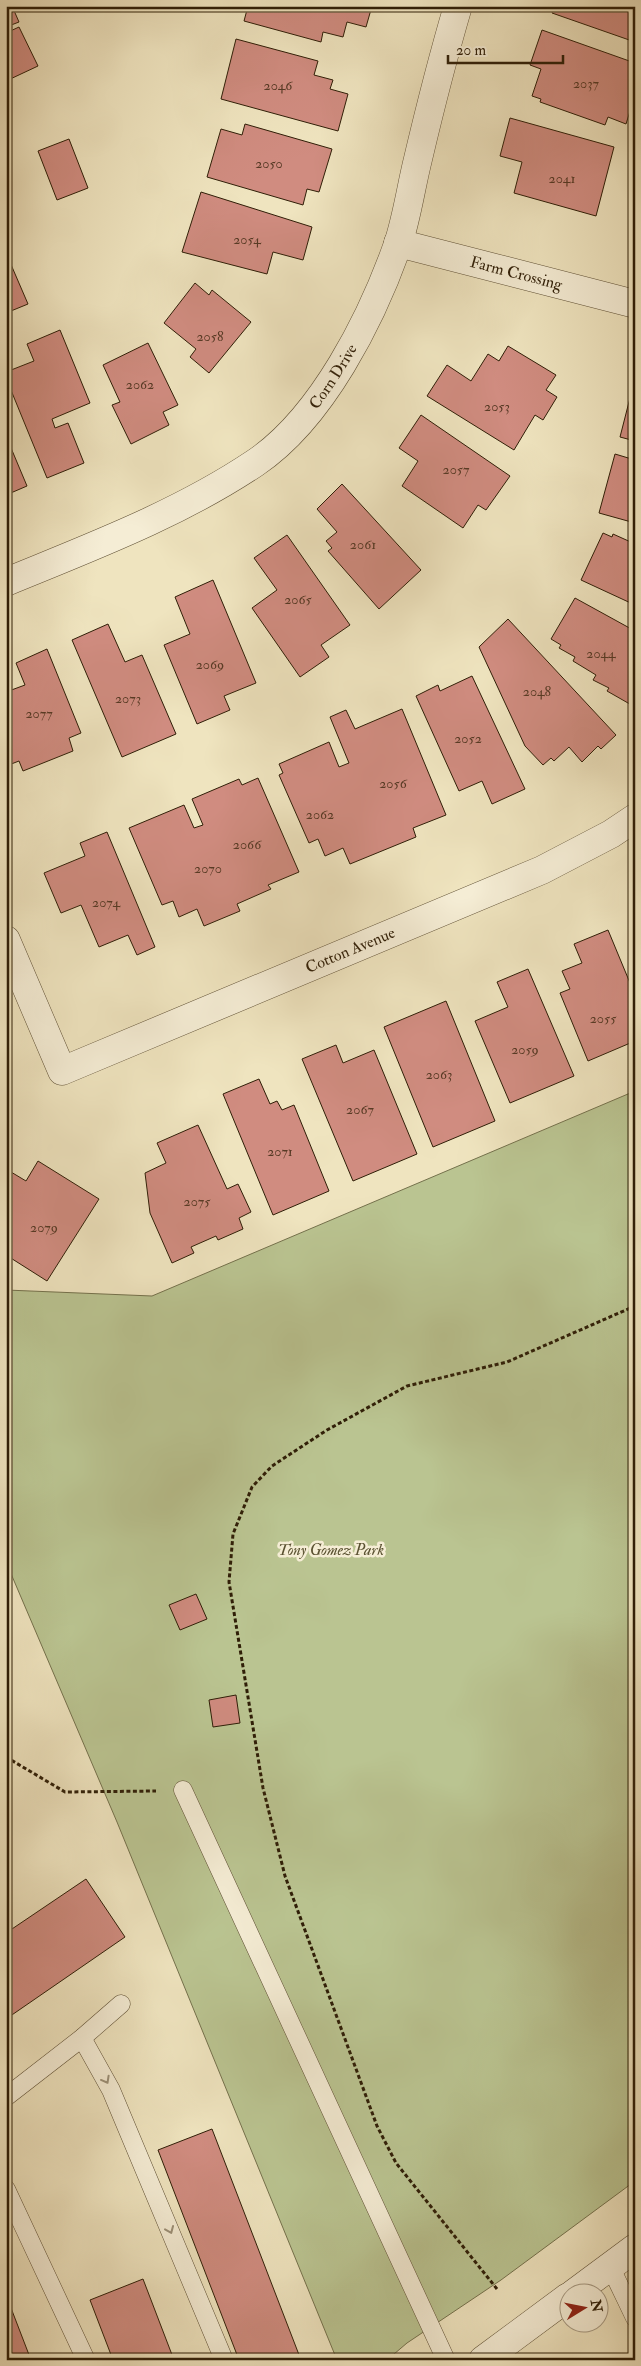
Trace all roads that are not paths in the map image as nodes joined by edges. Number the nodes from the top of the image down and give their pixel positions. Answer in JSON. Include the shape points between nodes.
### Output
{"nodes":[{"id":1,"x":458,"y":6,"type":"edge"},
{"id":2,"x":398,"y":243,"type":"junction"},
{"id":3,"x":635,"y":304,"type":"edge"},
{"id":4,"x":6,"y":582,"type":"edge"},
{"id":5,"x":635,"y":818,"type":"edge"},
{"id":6,"x":6,"y":940,"type":"edge"},
{"id":7,"x":182,"y":1790,"type":"road end"},
{"id":8,"x":121,"y":2004,"type":"dead end"},
{"id":9,"x":82,"y":2038,"type":"junction"},
{"id":10,"x":6,"y":2097,"type":"edge"},
{"id":11,"x":6,"y":2189,"type":"edge"},
{"id":12,"x":635,"y":2248,"type":"edge"},
{"id":13,"x":610,"y":2266,"type":"junction"},
{"id":14,"x":586,"y":2284,"type":"edge"},
{"id":15,"x":558,"y":2304,"type":"edge"},
{"id":16,"x":635,"y":2318,"type":"edge"},
{"id":17,"x":86,"y":2360,"type":"edge"},
{"id":18,"x":224,"y":2360,"type":"edge"},
{"id":19,"x":446,"y":2360,"type":"edge"},
{"id":20,"x":483,"y":2360,"type":"edge"}],
"edges":[{"from":1,"to":2,"type":"street","name":"Corn Drive"},
{"from":2,"to":3,"type":"street","name":"Farm Crossing"},
{"from":2,"to":4,"type":"street","name":"Corn Drive","via":[[368,315],[336,374],[284,439],[256,462],[158,518]]},
{"from":5,"to":6,"type":"street","name":"Cotton Avenue","via":[[542,870],[62,1071]]},
{"from":7,"to":19,"type":"lane"},
{"from":8,"to":9,"type":"lane"},
{"from":9,"to":10,"type":"lane"},
{"from":9,"to":18,"type":"lane","one_way":true,"via":[[111,2090]]},
{"from":11,"to":17,"type":"lane"},
{"from":12,"to":13,"type":"street"},
{"from":13,"to":14,"type":"street"},
{"from":13,"to":16,"type":"lane"},
{"from":15,"to":20,"type":"street"}]}
